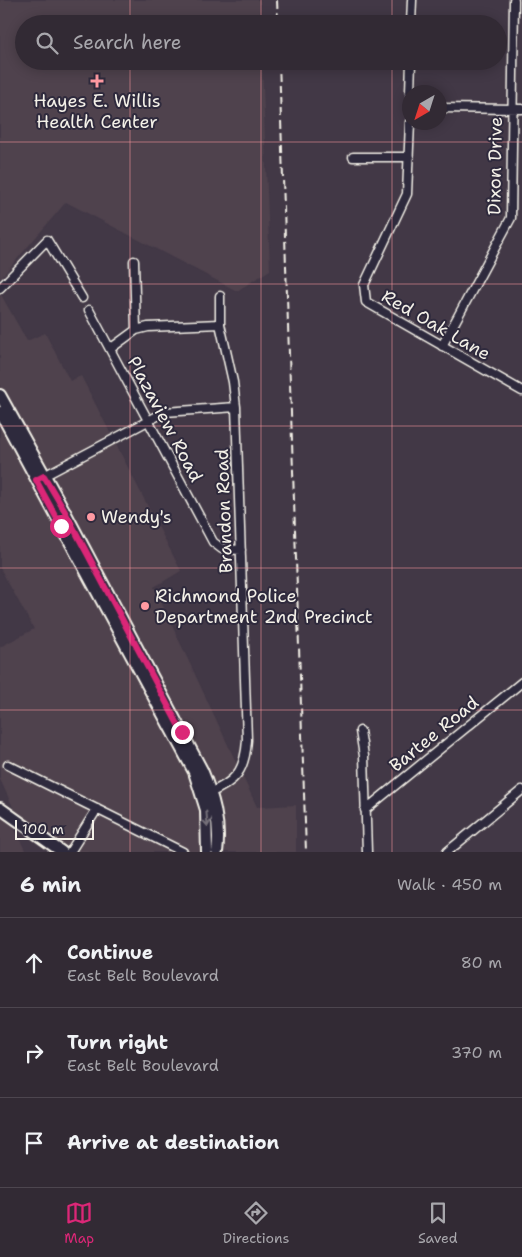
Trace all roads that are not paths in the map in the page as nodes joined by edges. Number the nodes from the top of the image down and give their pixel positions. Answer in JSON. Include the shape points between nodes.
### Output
{"nodes":[{"id":1,"x":412,"y":0,"type":"edge"},
{"id":2,"x":514,"y":0,"type":"edge"},
{"id":3,"x":411,"y":15,"type":"edge"},
{"id":4,"x":411,"y":70,"type":"edge"},
{"id":5,"x":410,"y":85,"type":"edge"},
{"id":6,"x":447,"y":108,"type":"edge"},
{"id":7,"x":512,"y":108,"type":"junction"},
{"id":8,"x":522,"y":109,"type":"edge"},
{"id":9,"x":410,"y":130,"type":"edge"},
{"id":10,"x":353,"y":157,"type":"dead end"},
{"id":11,"x":409,"y":157,"type":"junction"},
{"id":12,"x":134,"y":261,"type":"dead end"},
{"id":13,"x":0,"y":288,"type":"edge"},
{"id":14,"x":220,"y":296,"type":"dead end"},
{"id":15,"x":82,"y":298,"type":"dead end"},
{"id":16,"x":89,"y":310,"type":"dead end"},
{"id":17,"x":220,"y":324,"type":"junction"},
{"id":18,"x":136,"y":330,"type":"junction"},
{"id":19,"x":442,"y":346,"type":"junction"},
{"id":20,"x":110,"y":348,"type":"junction"},
{"id":21,"x":522,"y":391,"type":"edge"},
{"id":22,"x":0,"y":394,"type":"edge"},
{"id":23,"x":236,"y":407,"type":"junction"},
{"id":24,"x":0,"y":412,"type":"edge"},
{"id":25,"x":148,"y":419,"type":"junction"},
{"id":26,"x":40,"y":478,"type":"junction"},
{"id":27,"x":241,"y":550,"type":"junction"},
{"id":28,"x":521,"y":686,"type":"edge"},
{"id":29,"x":360,"y":731,"type":"dead end"},
{"id":30,"x":8,"y":765,"type":"dead end"},
{"id":31,"x":522,"y":790,"type":"edge"},
{"id":32,"x":207,"y":794,"type":"junction"},
{"id":33,"x":0,"y":808,"type":"edge"},
{"id":34,"x":97,"y":809,"type":"junction"},
{"id":35,"x":365,"y":810,"type":"junction"},
{"id":36,"x":0,"y":815,"type":"edge"},
{"id":37,"x":51,"y":852,"type":"edge"},
{"id":38,"x":62,"y":852,"type":"edge"},
{"id":39,"x":70,"y":852,"type":"edge"},
{"id":40,"x":183,"y":852,"type":"edge"},
{"id":41,"x":207,"y":852,"type":"edge"},
{"id":42,"x":217,"y":852,"type":"edge"},
{"id":43,"x":367,"y":852,"type":"edge"},
{"id":44,"x":447,"y":852,"type":"edge"}],
"edges":[{"from":1,"to":3,"type":"street"},
{"from":2,"to":7,"type":"street","name":"Dixon Drive"},
{"from":4,"to":5,"type":"street"},
{"from":6,"to":7,"type":"street"},
{"from":7,"to":8,"type":"street"},
{"from":7,"to":19,"type":"street","name":"Dixon Drive","via":[[511,218]]},
{"from":9,"to":11,"type":"street"},
{"from":10,"to":11,"type":"street"},
{"from":11,"to":19,"type":"street","name":"Red Oak Lane","via":[[407,194],[364,284],[364,297],[369,305]]},
{"from":12,"to":18,"type":"street"},
{"from":13,"to":15,"type":"street","via":[[46,240]]},
{"from":14,"to":17,"type":"street","name":"Brandon Road"},
{"from":16,"to":20,"type":"street","name":"Plazaview Road"},
{"from":17,"to":18,"type":"street"},
{"from":17,"to":23,"type":"street","name":"Brandon Road"},
{"from":18,"to":20,"type":"street"},
{"from":19,"to":21,"type":"street","name":"Red Oak Lane"},
{"from":20,"to":25,"type":"street","name":"Plazaview Road"},
{"from":22,"to":26,"type":"main road"},
{"from":23,"to":25,"type":"street","via":[[172,410]]},
{"from":23,"to":27,"type":"street","name":"Brandon Road"},
{"from":24,"to":26,"type":"main road"},
{"from":25,"to":26,"type":"street"},
{"from":25,"to":27,"type":"street","name":"Plazaview Road","via":[[213,542],[222,549]]},
{"from":26,"to":32,"type":"main road","via":[[67,515],[182,732]]},
{"from":27,"to":32,"type":"street","name":"Brandon Road","via":[[246,759],[231,782]]},
{"from":28,"to":35,"type":"street","name":"Bartee Road"},
{"from":29,"to":35,"type":"street"},
{"from":30,"to":34,"type":"street"},
{"from":31,"to":44,"type":"street"},
{"from":32,"to":41,"type":"main road","one_way":true},
{"from":32,"to":42,"type":"main road","via":[[217,824]]},
{"from":33,"to":38,"type":"main road"},
{"from":34,"to":39,"type":"street"},
{"from":34,"to":40,"type":"street"},
{"from":35,"to":43,"type":"street"},
{"from":36,"to":37,"type":"main road"}]}
